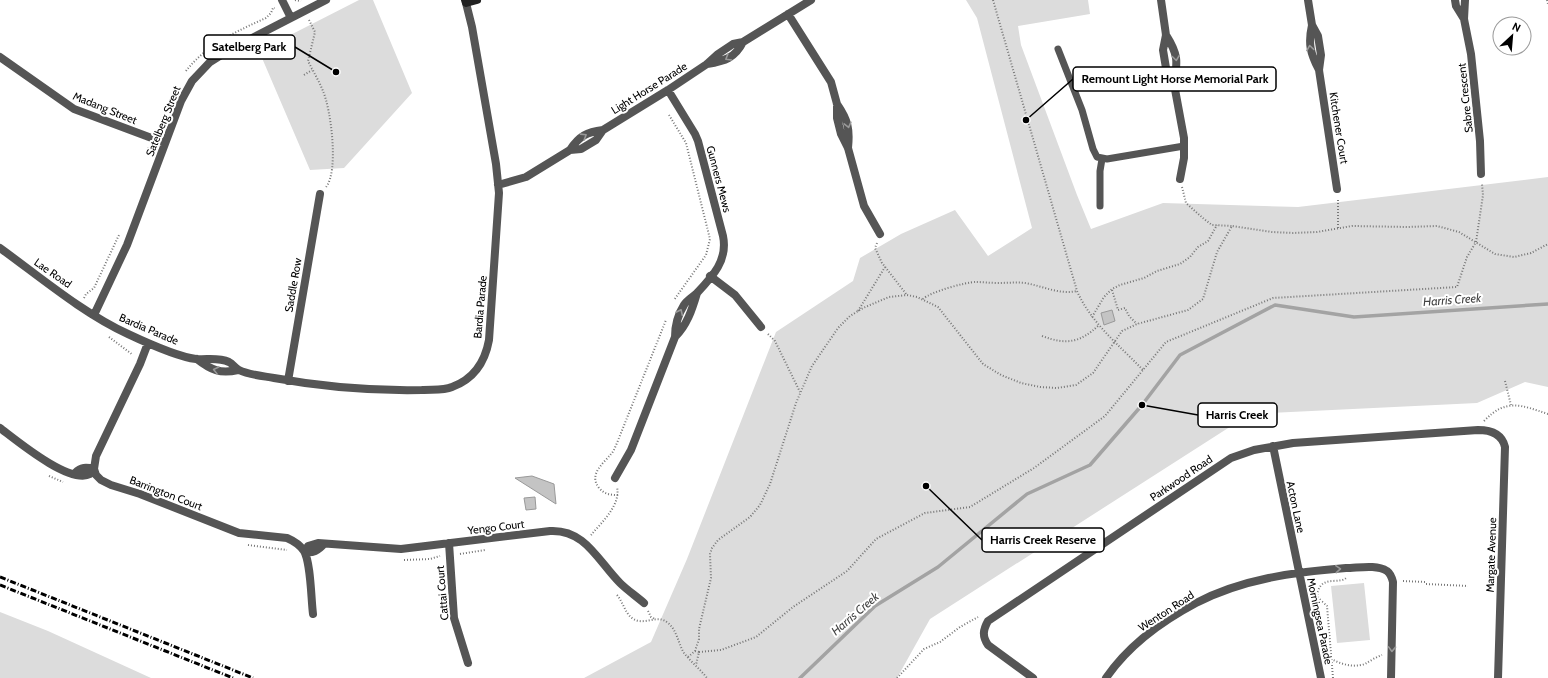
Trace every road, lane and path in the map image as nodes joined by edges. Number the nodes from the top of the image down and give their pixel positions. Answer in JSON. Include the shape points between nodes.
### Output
{"nodes":[{"id":1,"x":282,"y":0,"type":"edge"},
{"id":2,"x":295,"y":0,"type":"edge"},
{"id":3,"x":326,"y":0,"type":"edge"},
{"id":4,"x":477,"y":0,"type":"edge"},
{"id":5,"x":810,"y":0,"type":"edge"},
{"id":6,"x":993,"y":0,"type":"edge"},
{"id":7,"x":1161,"y":0,"type":"edge"},
{"id":8,"x":1308,"y":0,"type":"edge"},
{"id":9,"x":1455,"y":0,"type":"edge"},
{"id":10,"x":1465,"y":0,"type":"edge"},
{"id":11,"x":1547,"y":0,"type":"edge"},
{"id":12,"x":466,"y":2,"type":"edge"},
{"id":13,"x":1548,"y":4,"type":"edge"},
{"id":14,"x":305,"y":11,"type":"junction"},
{"id":15,"x":788,"y":14,"type":"junction"},
{"id":16,"x":291,"y":18,"type":"junction"},
{"id":17,"x":1464,"y":19,"type":"junction"},
{"id":18,"x":1058,"y":49,"type":"dead end"},
{"id":19,"x":0,"y":57,"type":"edge"},
{"id":20,"x":312,"y":70,"type":"junction"},
{"id":21,"x":304,"y":75,"type":"dead end"},
{"id":22,"x":668,"y":90,"type":"junction"},
{"id":23,"x":669,"y":115,"type":"dead end"},
{"id":24,"x":165,"y":144,"type":"junction"},
{"id":25,"x":1184,"y":146,"type":"junction"},
{"id":26,"x":1102,"y":159,"type":"junction"},
{"id":27,"x":1481,"y":174,"type":"joint"},
{"id":28,"x":1180,"y":179,"type":"joint"},
{"id":29,"x":498,"y":185,"type":"junction"},
{"id":30,"x":1337,"y":189,"type":"joint"},
{"id":31,"x":320,"y":194,"type":"joint"},
{"id":32,"x":1100,"y":206,"type":"dead end"},
{"id":33,"x":1217,"y":225,"type":"junction"},
{"id":34,"x":1232,"y":226,"type":"junction"},
{"id":35,"x":1338,"y":228,"type":"junction"},
{"id":36,"x":880,"y":234,"type":"joint"},
{"id":37,"x":1476,"y":242,"type":"junction"},
{"id":38,"x":1548,"y":244,"type":"edge"},
{"id":39,"x":0,"y":248,"type":"edge"},
{"id":40,"x":885,"y":267,"type":"junction"},
{"id":41,"x":710,"y":276,"type":"junction"},
{"id":42,"x":1111,"y":289,"type":"junction"},
{"id":43,"x":1077,"y":291,"type":"junction"},
{"id":44,"x":907,"y":295,"type":"junction"},
{"id":45,"x":923,"y":299,"type":"junction"},
{"id":46,"x":672,"y":306,"type":"dead end"},
{"id":47,"x":858,"y":312,"type":"junction"},
{"id":48,"x":94,"y":315,"type":"junction"},
{"id":49,"x":1092,"y":317,"type":"junction"},
{"id":50,"x":667,"y":318,"type":"dead end"},
{"id":51,"x":1099,"y":324,"type":"junction"},
{"id":52,"x":1138,"y":324,"type":"junction"},
{"id":53,"x":761,"y":327,"type":"joint"},
{"id":54,"x":1042,"y":336,"type":"dead end"},
{"id":55,"x":1115,"y":341,"type":"junction"},
{"id":56,"x":148,"y":343,"type":"junction"},
{"id":57,"x":1143,"y":370,"type":"junction"},
{"id":58,"x":288,"y":380,"type":"junction"},
{"id":59,"x":1505,"y":381,"type":"dead end"},
{"id":60,"x":800,"y":392,"type":"junction"},
{"id":61,"x":1511,"y":405,"type":"junction"},
{"id":62,"x":1548,"y":414,"type":"edge"},
{"id":63,"x":0,"y":428,"type":"edge"},
{"id":64,"x":1481,"y":430,"type":"junction"},
{"id":65,"x":1498,"y":435,"type":"joint"},
{"id":66,"x":1272,"y":446,"type":"junction"},
{"id":67,"x":94,"y":469,"type":"junction"},
{"id":68,"x":615,"y":478,"type":"joint"},
{"id":69,"x":618,"y":495,"type":"junction"},
{"id":70,"x":585,"y":542,"type":"junction"},
{"id":71,"x":449,"y":543,"type":"junction"},
{"id":72,"x":305,"y":552,"type":"junction"},
{"id":73,"x":1347,"y":568,"type":"junction"},
{"id":74,"x":1299,"y":573,"type":"junction"},
{"id":75,"x":1401,"y":581,"type":"dead end"},
{"id":76,"x":1468,"y":586,"type":"dead end"},
{"id":77,"x":644,"y":603,"type":"dead end"},
{"id":78,"x":312,"y":614,"type":"dead end"},
{"id":79,"x":993,"y":616,"type":"junction"},
{"id":80,"x":655,"y":619,"type":"dead end"},
{"id":81,"x":696,"y":651,"type":"junction"},
{"id":82,"x":699,"y":652,"type":"junction"},
{"id":83,"x":1392,"y":652,"type":"junction"},
{"id":84,"x":688,"y":657,"type":"junction"},
{"id":85,"x":1330,"y":659,"type":"junction"},
{"id":86,"x":468,"y":663,"type":"dead end"},
{"id":87,"x":696,"y":665,"type":"junction"},
{"id":88,"x":708,"y":678,"type":"edge"},
{"id":89,"x":897,"y":678,"type":"edge"},
{"id":90,"x":1033,"y":678,"type":"edge"},
{"id":91,"x":1106,"y":678,"type":"edge"},
{"id":92,"x":1322,"y":678,"type":"edge"},
{"id":93,"x":1333,"y":678,"type":"edge"},
{"id":94,"x":1391,"y":678,"type":"edge"},
{"id":95,"x":1498,"y":678,"type":"edge"}],
"edges":[{"from":1,"to":16,"type":"street"},
{"from":2,"to":14,"type":"path","via":[[302,2]]},
{"from":3,"to":14,"type":"street","name":"Satelberg Street"},
{"from":4,"to":12,"type":"street"},
{"from":5,"to":15,"type":"street","name":"Light Horse Parade"},
{"from":6,"to":43,"type":"path"},
{"from":7,"to":25,"type":"street","via":[[1166,35],[1166,68],[1174,84]]},
{"from":8,"to":30,"type":"street","name":"Kitchener Court","via":[[1312,25],[1309,38],[1312,57],[1319,70]]},
{"from":9,"to":17,"type":"street","name":"Sabre Crescent"},
{"from":10,"to":17,"type":"street","name":"Sabre Crescent"},
{"from":11,"to":13,"type":"path"},
{"from":12,"to":29,"type":"street","name":"Bardia Parade"},
{"from":14,"to":16,"type":"street","name":"Satelberg Street"},
{"from":14,"to":20,"type":"path","via":[[315,32],[308,61]]},
{"from":15,"to":22,"type":"street","name":"Light Horse Parade","via":[[743,42],[733,44]]},
{"from":15,"to":36,"type":"street","via":[[828,75],[837,104],[841,134],[848,148],[864,206]]},
{"from":16,"to":24,"type":"street","name":"Satelberg Street","via":[[210,62],[188,88]]},
{"from":17,"to":27,"type":"street","name":"Sabre Crescent","via":[[1471,54]]},
{"from":18,"to":26,"type":"lane","via":[[1082,110],[1095,154]]},
{"from":19,"to":24,"type":"street","name":"Madang Street","via":[[74,109]]},
{"from":20,"to":21,"type":"path"},
{"from":20,"to":31,"type":"path","via":[[324,92],[333,142],[330,180]]},
{"from":22,"to":29,"type":"street","name":"Light Horse Parade","via":[[603,130],[596,140],[581,149],[570,150],[526,177]]},
{"from":22,"to":41,"type":"street","name":"Gunners Mews","via":[[698,141],[724,243],[723,256]]},
{"from":23,"to":46,"type":"path","via":[[686,143],[710,239],[706,255],[678,292]]},
{"from":24,"to":48,"type":"street","name":"Satelberg Street","via":[[127,245]]},
{"from":25,"to":26,"type":"lane"},
{"from":25,"to":28,"type":"street"},
{"from":26,"to":32,"type":"lane"},
{"from":27,"to":37,"type":"path","via":[[1483,195]]},
{"from":28,"to":33,"type":"path","via":[[1186,203],[1212,225]]},
{"from":29,"to":58,"type":"street","name":"Bardia Parade","via":[[489,340],[483,360],[470,377],[450,388],[411,390],[357,389]]},
{"from":30,"to":35,"type":"path"},
{"from":31,"to":58,"type":"street","name":"Saddle Row"},
{"from":33,"to":34,"type":"path"},
{"from":33,"to":42,"type":"path","via":[[1208,241],[1198,246],[1186,260]]},
{"from":34,"to":35,"type":"path","via":[[1293,233]]},
{"from":34,"to":52,"type":"path","via":[[1218,252],[1203,299],[1188,310]]},
{"from":35,"to":37,"type":"path","via":[[1364,225],[1437,226],[1459,232]]},
{"from":36,"to":40,"type":"path","via":[[875,248]]},
{"from":37,"to":38,"type":"path","via":[[1495,254],[1514,257],[1531,253]]},
{"from":37,"to":57,"type":"path","via":[[1467,258],[1457,287],[1273,298],[1166,342]]},
{"from":39,"to":48,"type":"street","name":"Lae Road"},
{"from":40,"to":44,"type":"path"},
{"from":40,"to":47,"type":"path"},
{"from":41,"to":53,"type":"street","via":[[735,295]]},
{"from":41,"to":68,"type":"street","name":"Gunners Mews","via":[[697,293],[683,329],[675,337],[631,450]]},
{"from":42,"to":49,"type":"path"},
{"from":42,"to":52,"type":"path","via":[[1118,310],[1125,308]]},
{"from":43,"to":45,"type":"path","via":[[1059,292],[1018,282],[976,282],[932,293]]},
{"from":43,"to":49,"type":"path"},
{"from":44,"to":45,"type":"path"},
{"from":44,"to":47,"type":"path","via":[[889,297]]},
{"from":45,"to":55,"type":"path","via":[[938,307],[983,364],[1021,383],[1057,388],[1076,385],[1093,373]]},
{"from":47,"to":60,"type":"path","via":[[844,321],[822,350]]},
{"from":48,"to":56,"type":"street","name":"Bardia Parade"},
{"from":49,"to":51,"type":"path"},
{"from":50,"to":69,"type":"path","via":[[615,447],[596,474],[596,484],[602,491]]},
{"from":51,"to":54,"type":"path","via":[[1087,335],[1074,341],[1056,341]]},
{"from":51,"to":55,"type":"path"},
{"from":52,"to":55,"type":"path","via":[[1122,331]]},
{"from":53,"to":60,"type":"path","via":[[775,341]]},
{"from":55,"to":57,"type":"path"},
{"from":56,"to":58,"type":"street","name":"Bardia Parade","via":[[197,359],[212,358],[229,362],[238,370]]},
{"from":56,"to":67,"type":"street","via":[[96,456]]},
{"from":57,"to":82,"type":"path","via":[[1105,416],[1034,468],[970,507],[925,513],[876,539],[847,571],[793,607],[756,637],[721,650]]},
{"from":59,"to":61,"type":"path"},
{"from":60,"to":81,"type":"path","via":[[770,484],[760,506],[750,517],[718,540],[712,548],[711,578]]},
{"from":61,"to":62,"type":"path"},
{"from":61,"to":64,"type":"path","via":[[1488,417],[1481,424]]},
{"from":63,"to":67,"type":"street","via":[[62,471],[80,475],[89,474]]},
{"from":64,"to":65,"type":"street","name":"Parkwood Road"},
{"from":64,"to":66,"type":"street","name":"Parkwood Road"},
{"from":65,"to":95,"type":"street","name":"Margate Avenue","via":[[1504,443],[1505,451]]},
{"from":66,"to":74,"type":"street","name":"Acton Lane"},
{"from":66,"to":79,"type":"street","name":"Parkwood Road","via":[[1231,458],[1081,560]]},
{"from":67,"to":72,"type":"street","name":"Barrington Court","via":[[101,480],[111,485],[239,533],[287,538],[298,544]]},
{"from":68,"to":69,"type":"path"},
{"from":69,"to":70,"type":"path","via":[[611,511]]},
{"from":70,"to":71,"type":"street","name":"Yengo Court","via":[[572,534],[558,530]]},
{"from":70,"to":77,"type":"street","name":"Yengo Court","via":[[619,582]]},
{"from":71,"to":72,"type":"street","name":"Yengo Court","via":[[401,549],[318,543],[308,546]]},
{"from":71,"to":86,"type":"street","name":"Cattai Court","via":[[454,618]]},
{"from":72,"to":78,"type":"street"},
{"from":74,"to":73,"type":"street","name":"Morningsea Parade","one_way":true},
{"from":73,"to":83,"type":"street","name":"Morningsea Parade","one_way":true,"via":[[1377,568],[1391,575],[1394,587]]},
{"from":73,"to":85,"type":"path","via":[[1346,580],[1327,582],[1318,592],[1318,598],[1327,606]]},
{"from":74,"to":91,"type":"street","name":"Wenton Road","via":[[1225,590],[1197,603],[1142,639]]},
{"from":74,"to":92,"type":"street","name":"Morningsea Parade"},
{"from":75,"to":76,"type":"path"},
{"from":79,"to":89,"type":"path","via":[[979,616],[940,642],[924,649]]},
{"from":79,"to":90,"type":"street","name":"Parkwood Road","via":[[984,630],[984,639],[988,645]]},
{"from":80,"to":84,"type":"path","via":[[668,623]]},
{"from":81,"to":82,"type":"path"},
{"from":81,"to":84,"type":"path"},
{"from":82,"to":87,"type":"path"},
{"from":83,"to":85,"type":"path","via":[[1353,666]]},
{"from":83,"to":94,"type":"street","name":"Morningsea Parade"},
{"from":84,"to":87,"type":"path"},
{"from":85,"to":93,"type":"path"},
{"from":87,"to":88,"type":"path"}]}
